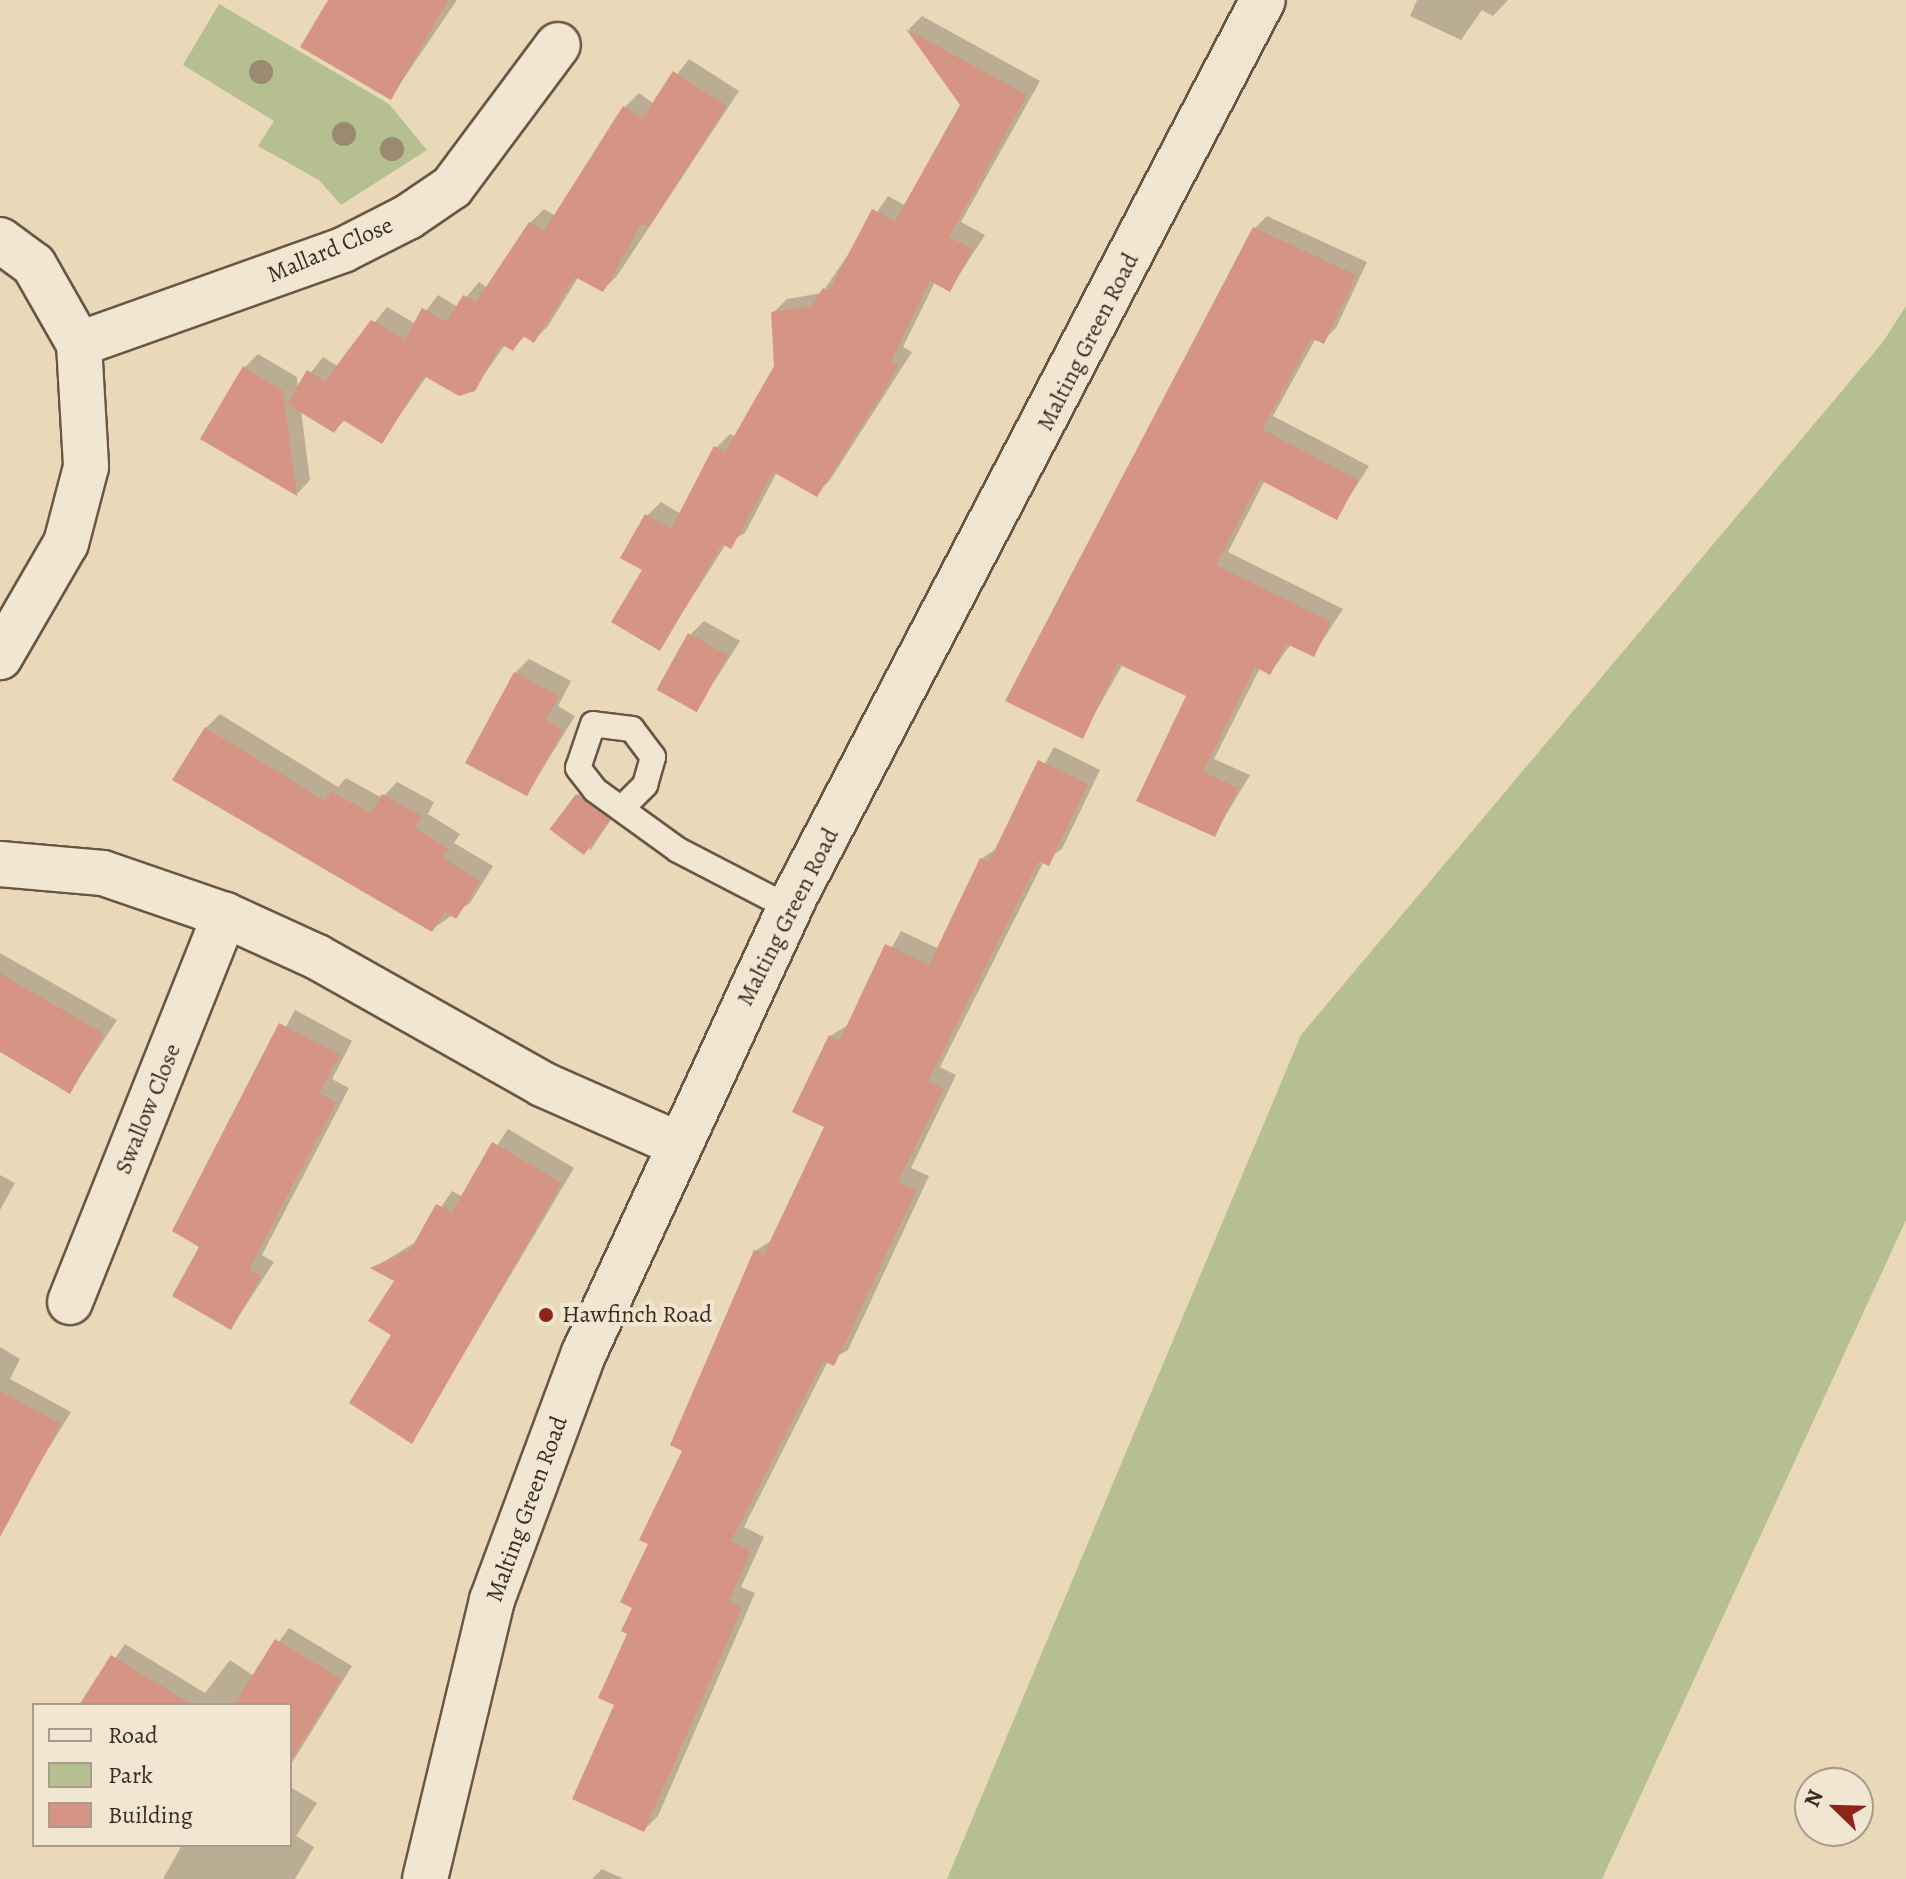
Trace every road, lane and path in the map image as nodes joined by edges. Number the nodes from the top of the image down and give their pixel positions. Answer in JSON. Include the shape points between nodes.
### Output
{"nodes":[{"id":1,"x":1263,"y":0,"type":"edge"},
{"id":2,"x":558,"y":45,"type":"dead end"},
{"id":3,"x":0,"y":240,"type":"edge"},
{"id":4,"x":79,"y":344,"type":"junction"},
{"id":5,"x":0,"y":657,"type":"edge"},
{"id":6,"x":622,"y":808,"type":"dead end"},
{"id":7,"x":0,"y":864,"type":"edge"},
{"id":8,"x":790,"y":908,"type":"junction"},
{"id":9,"x":225,"y":915,"type":"junction"},
{"id":10,"x":678,"y":1144,"type":"junction"},
{"id":11,"x":70,"y":1302,"type":"dead end"},
{"id":12,"x":425,"y":1879,"type":"edge"}],
"edges":[{"from":1,"to":8,"type":"street","name":"Malting Green Road"},
{"from":2,"to":4,"type":"street","name":"Mallard Close","via":[[452,187],[408,217],[343,250]]},
{"from":3,"to":4,"type":"street","via":[[34,265]]},
{"from":4,"to":5,"type":"street","via":[[86,467],[66,543]]},
{"from":6,"to":8,"type":"lane","via":[[678,850]]},
{"from":7,"to":9,"type":"street","via":[[103,873]]},
{"from":8,"to":10,"type":"street","name":"Malting Green Road"},
{"from":9,"to":10,"type":"street","via":[[317,957],[542,1084]]},
{"from":9,"to":11,"type":"street","name":"Swallow Close"},
{"from":10,"to":12,"type":"street","name":"Malting Green Road","via":[[584,1353],[492,1600]]}]}
